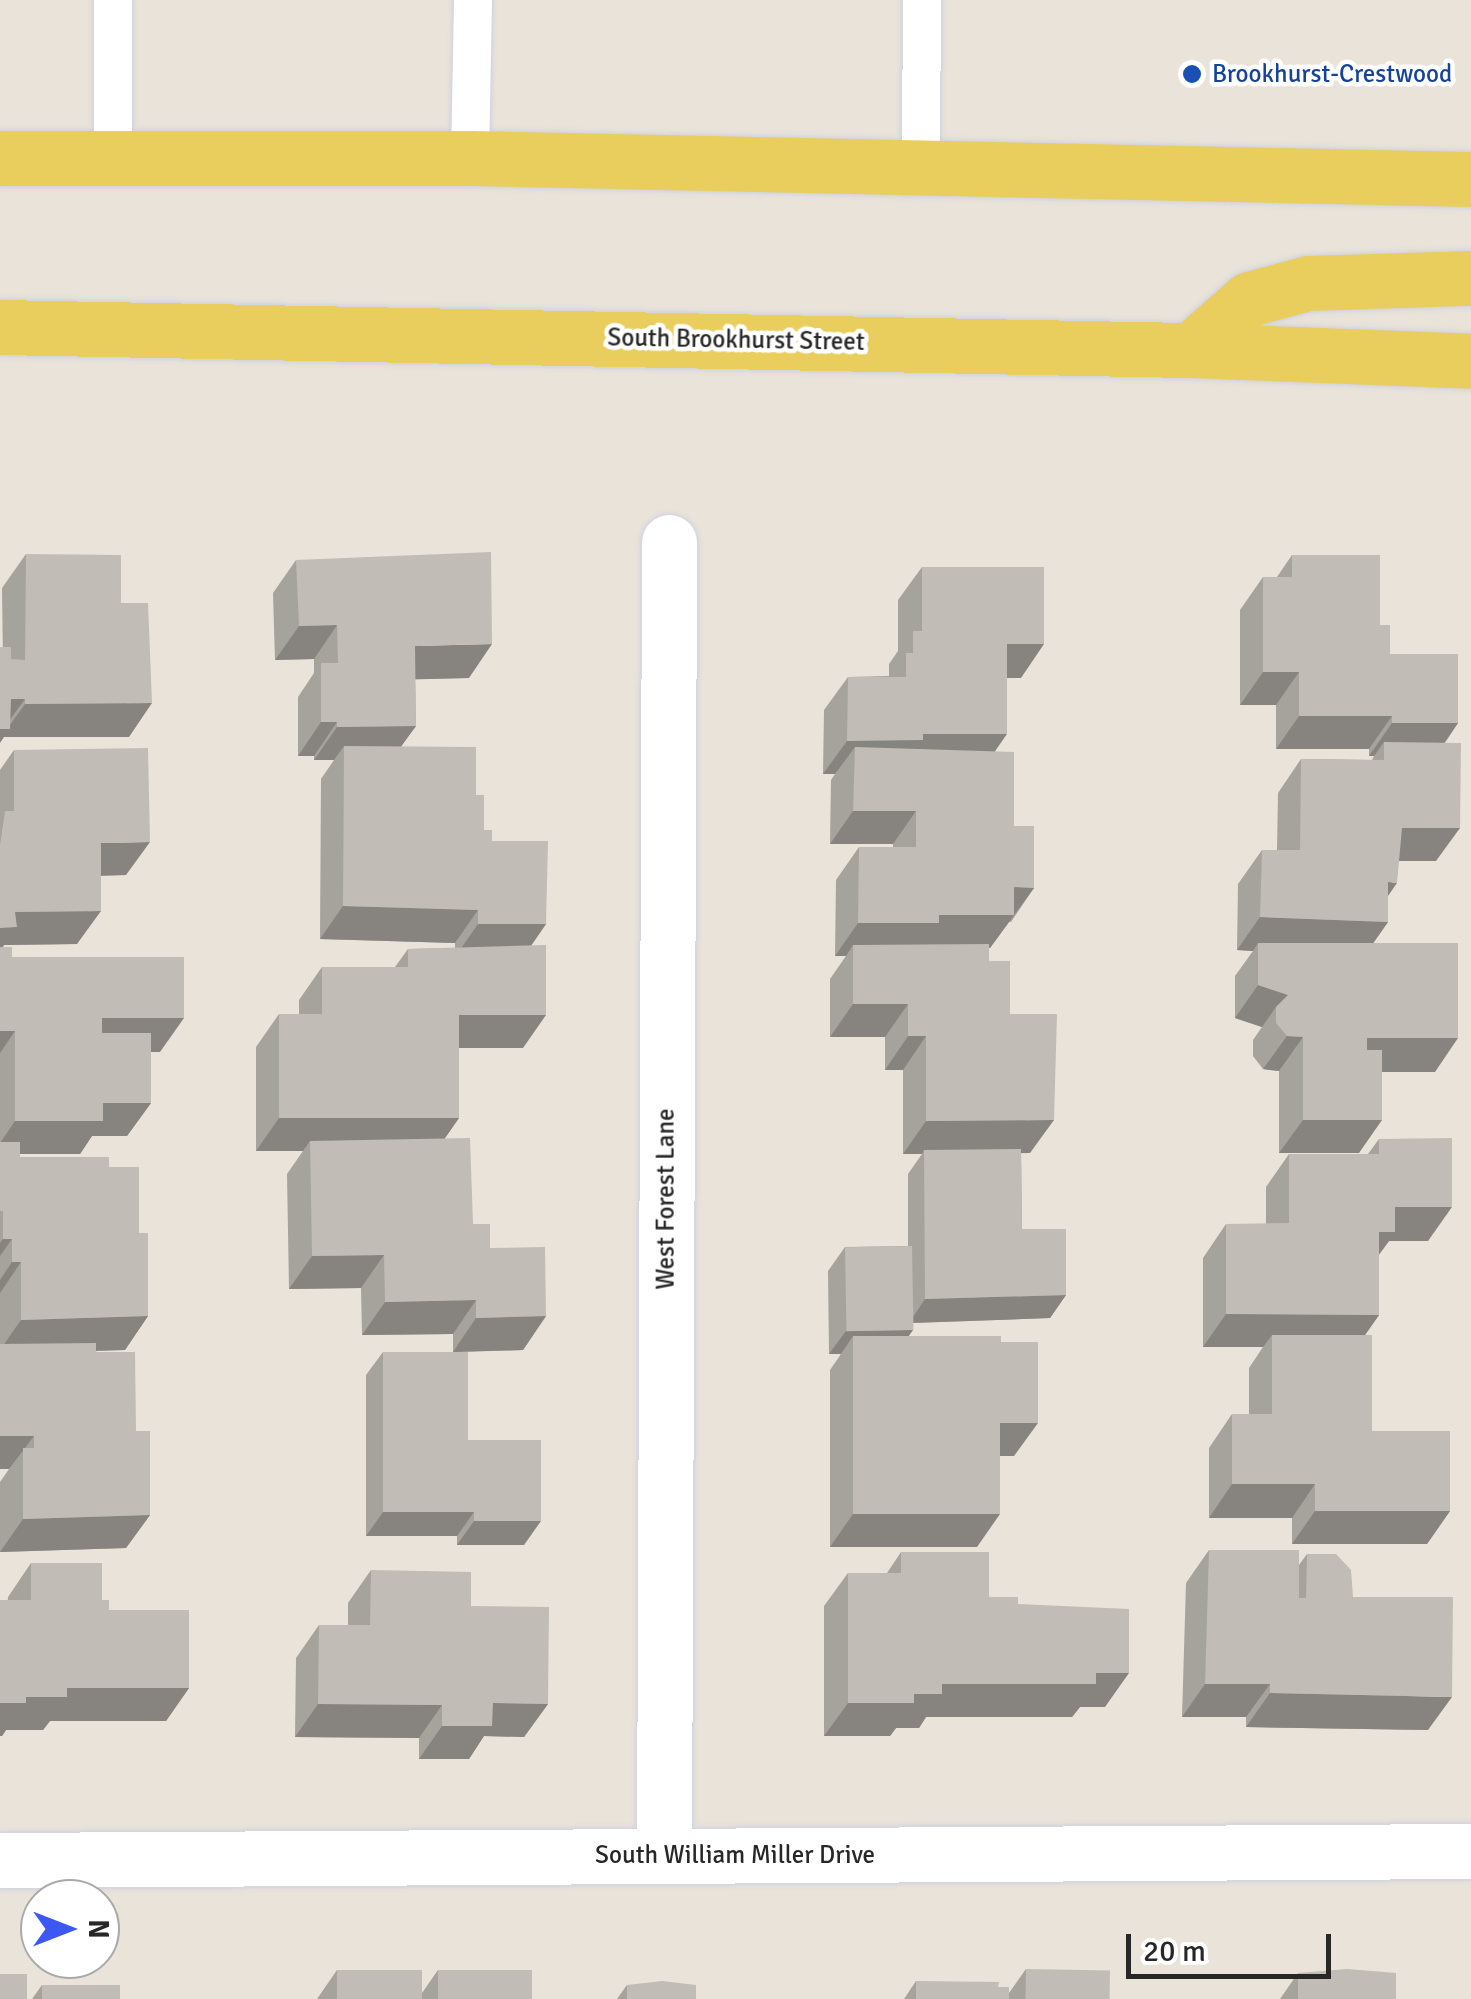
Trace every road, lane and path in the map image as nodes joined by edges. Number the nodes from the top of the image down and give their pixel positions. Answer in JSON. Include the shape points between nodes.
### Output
{"nodes":[{"id":1,"x":114,"y":0,"type":"edge"},
{"id":2,"x":474,"y":0,"type":"edge"},
{"id":3,"x":922,"y":0,"type":"edge"},
{"id":4,"x":0,"y":158,"type":"edge"},
{"id":5,"x":113,"y":158,"type":"junction"},
{"id":6,"x":470,"y":158,"type":"junction"},
{"id":7,"x":921,"y":170,"type":"junction"},
{"id":8,"x":1471,"y":179,"type":"edge"},
{"id":9,"x":1471,"y":278,"type":"edge"},
{"id":10,"x":0,"y":326,"type":"edge"},
{"id":11,"x":1190,"y":350,"type":"junction"},
{"id":12,"x":1471,"y":361,"type":"edge"},
{"id":13,"x":669,"y":542,"type":"dead end"},
{"id":14,"x":1471,"y":1852,"type":"edge"},
{"id":15,"x":664,"y":1856,"type":"junction"},
{"id":16,"x":0,"y":1860,"type":"edge"}],
"edges":[{"from":1,"to":5,"type":"lane"},
{"from":2,"to":6,"type":"lane"},
{"from":3,"to":7,"type":"lane"},
{"from":4,"to":5,"type":"main road"},
{"from":5,"to":6,"type":"main road"},
{"from":6,"to":7,"type":"main road"},
{"from":7,"to":8,"type":"main road"},
{"from":9,"to":11,"type":"main road","via":[[1308,283],[1248,299]]},
{"from":10,"to":11,"type":"main road","name":"South Brookhurst Street"},
{"from":11,"to":12,"type":"main road","name":"South Brookhurst Street"},
{"from":13,"to":15,"type":"street","name":"West Forest Lane"},
{"from":14,"to":15,"type":"street","name":"South William Miller Drive"},
{"from":15,"to":16,"type":"street","name":"South William Miller Drive"}]}
